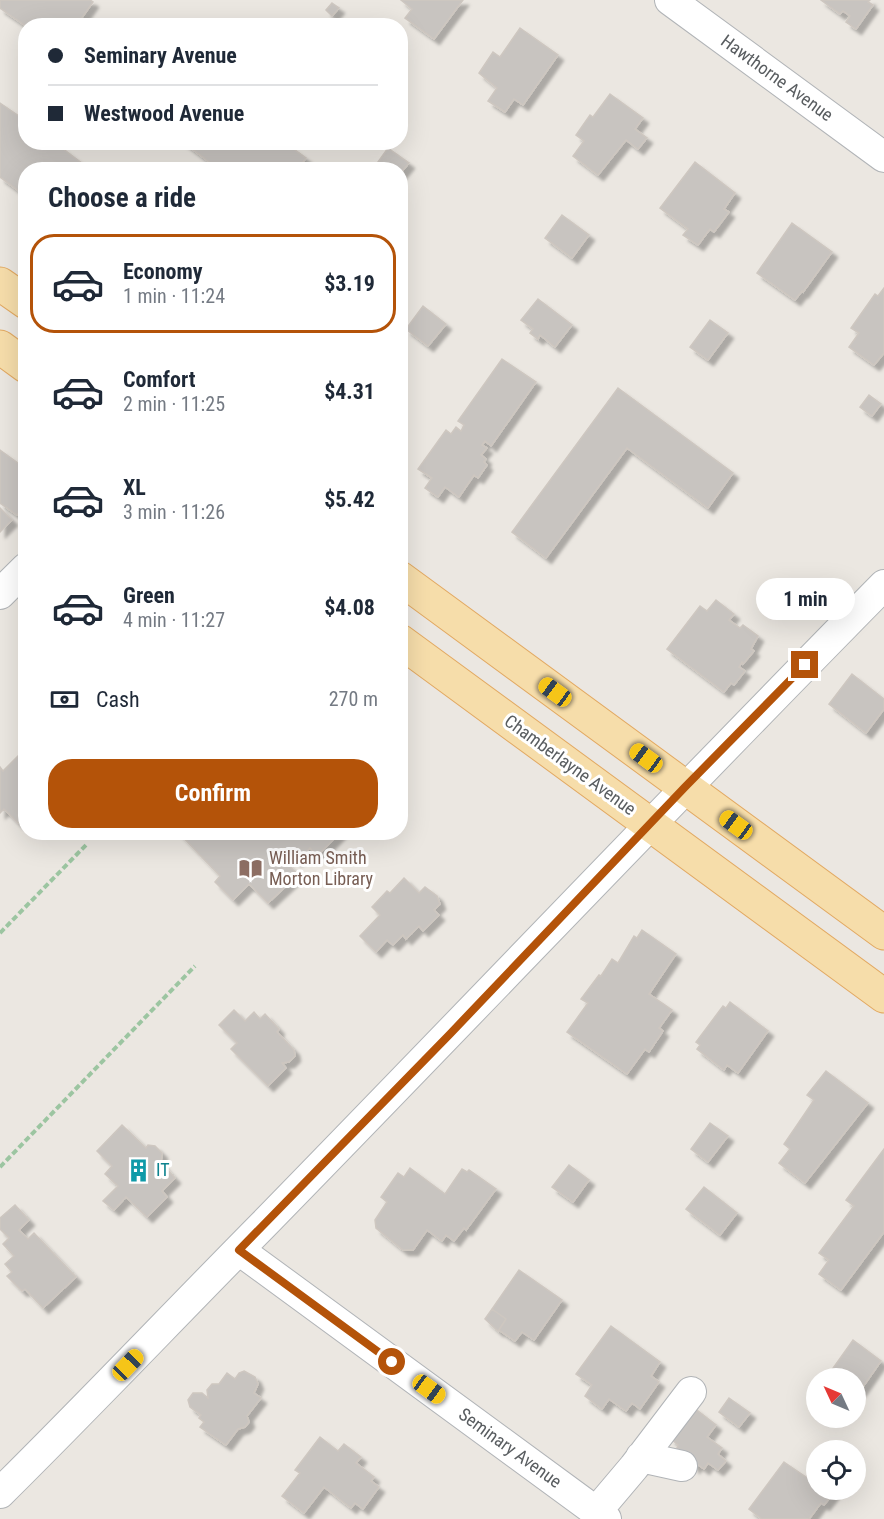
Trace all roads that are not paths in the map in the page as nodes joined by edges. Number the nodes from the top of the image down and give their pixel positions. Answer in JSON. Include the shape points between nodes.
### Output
{"nodes":[{"id":1,"x":669,"y":0,"type":"edge"},
{"id":2,"x":884,"y":157,"type":"edge"},
{"id":3,"x":0,"y":284,"type":"edge"},
{"id":4,"x":18,"y":297,"type":"edge"},
{"id":5,"x":0,"y":347,"type":"edge"},
{"id":6,"x":18,"y":360,"type":"edge"},
{"id":7,"x":18,"y":576,"type":"edge"},
{"id":8,"x":408,"y":584,"type":"edge"},
{"id":9,"x":884,"y":585,"type":"edge"},
{"id":10,"x":0,"y":594,"type":"edge"},
{"id":11,"x":408,"y":647,"type":"edge"},
{"id":12,"x":685,"y":787,"type":"junction"},
{"id":13,"x":650,"y":824,"type":"junction"},
{"id":14,"x":883,"y":929,"type":"edge"},
{"id":15,"x":884,"y":996,"type":"edge"},
{"id":16,"x":239,"y":1250,"type":"junction"},
{"id":17,"x":690,"y":1392,"type":"dead end"},
{"id":18,"x":641,"y":1457,"type":"junction"},
{"id":19,"x":682,"y":1466,"type":"dead end"},
{"id":20,"x":0,"y":1493,"type":"edge"},
{"id":21,"x":601,"y":1515,"type":"edge"}],
"edges":[{"from":1,"to":2,"type":"street","name":"Hawthorne Avenue"},
{"from":3,"to":4,"type":"main road"},
{"from":5,"to":6,"type":"main road"},
{"from":7,"to":10,"type":"street"},
{"from":8,"to":12,"type":"main road"},
{"from":9,"to":12,"type":"street"},
{"from":11,"to":13,"type":"main road","name":"Chamberlayne Avenue"},
{"from":12,"to":13,"type":"street"},
{"from":12,"to":14,"type":"main road"},
{"from":13,"to":15,"type":"main road","name":"Chamberlayne Avenue"},
{"from":13,"to":16,"type":"street"},
{"from":16,"to":20,"type":"street"},
{"from":16,"to":21,"type":"street","name":"Seminary Avenue"},
{"from":17,"to":18,"type":"street"},
{"from":18,"to":19,"type":"street"},
{"from":18,"to":21,"type":"street"}]}
